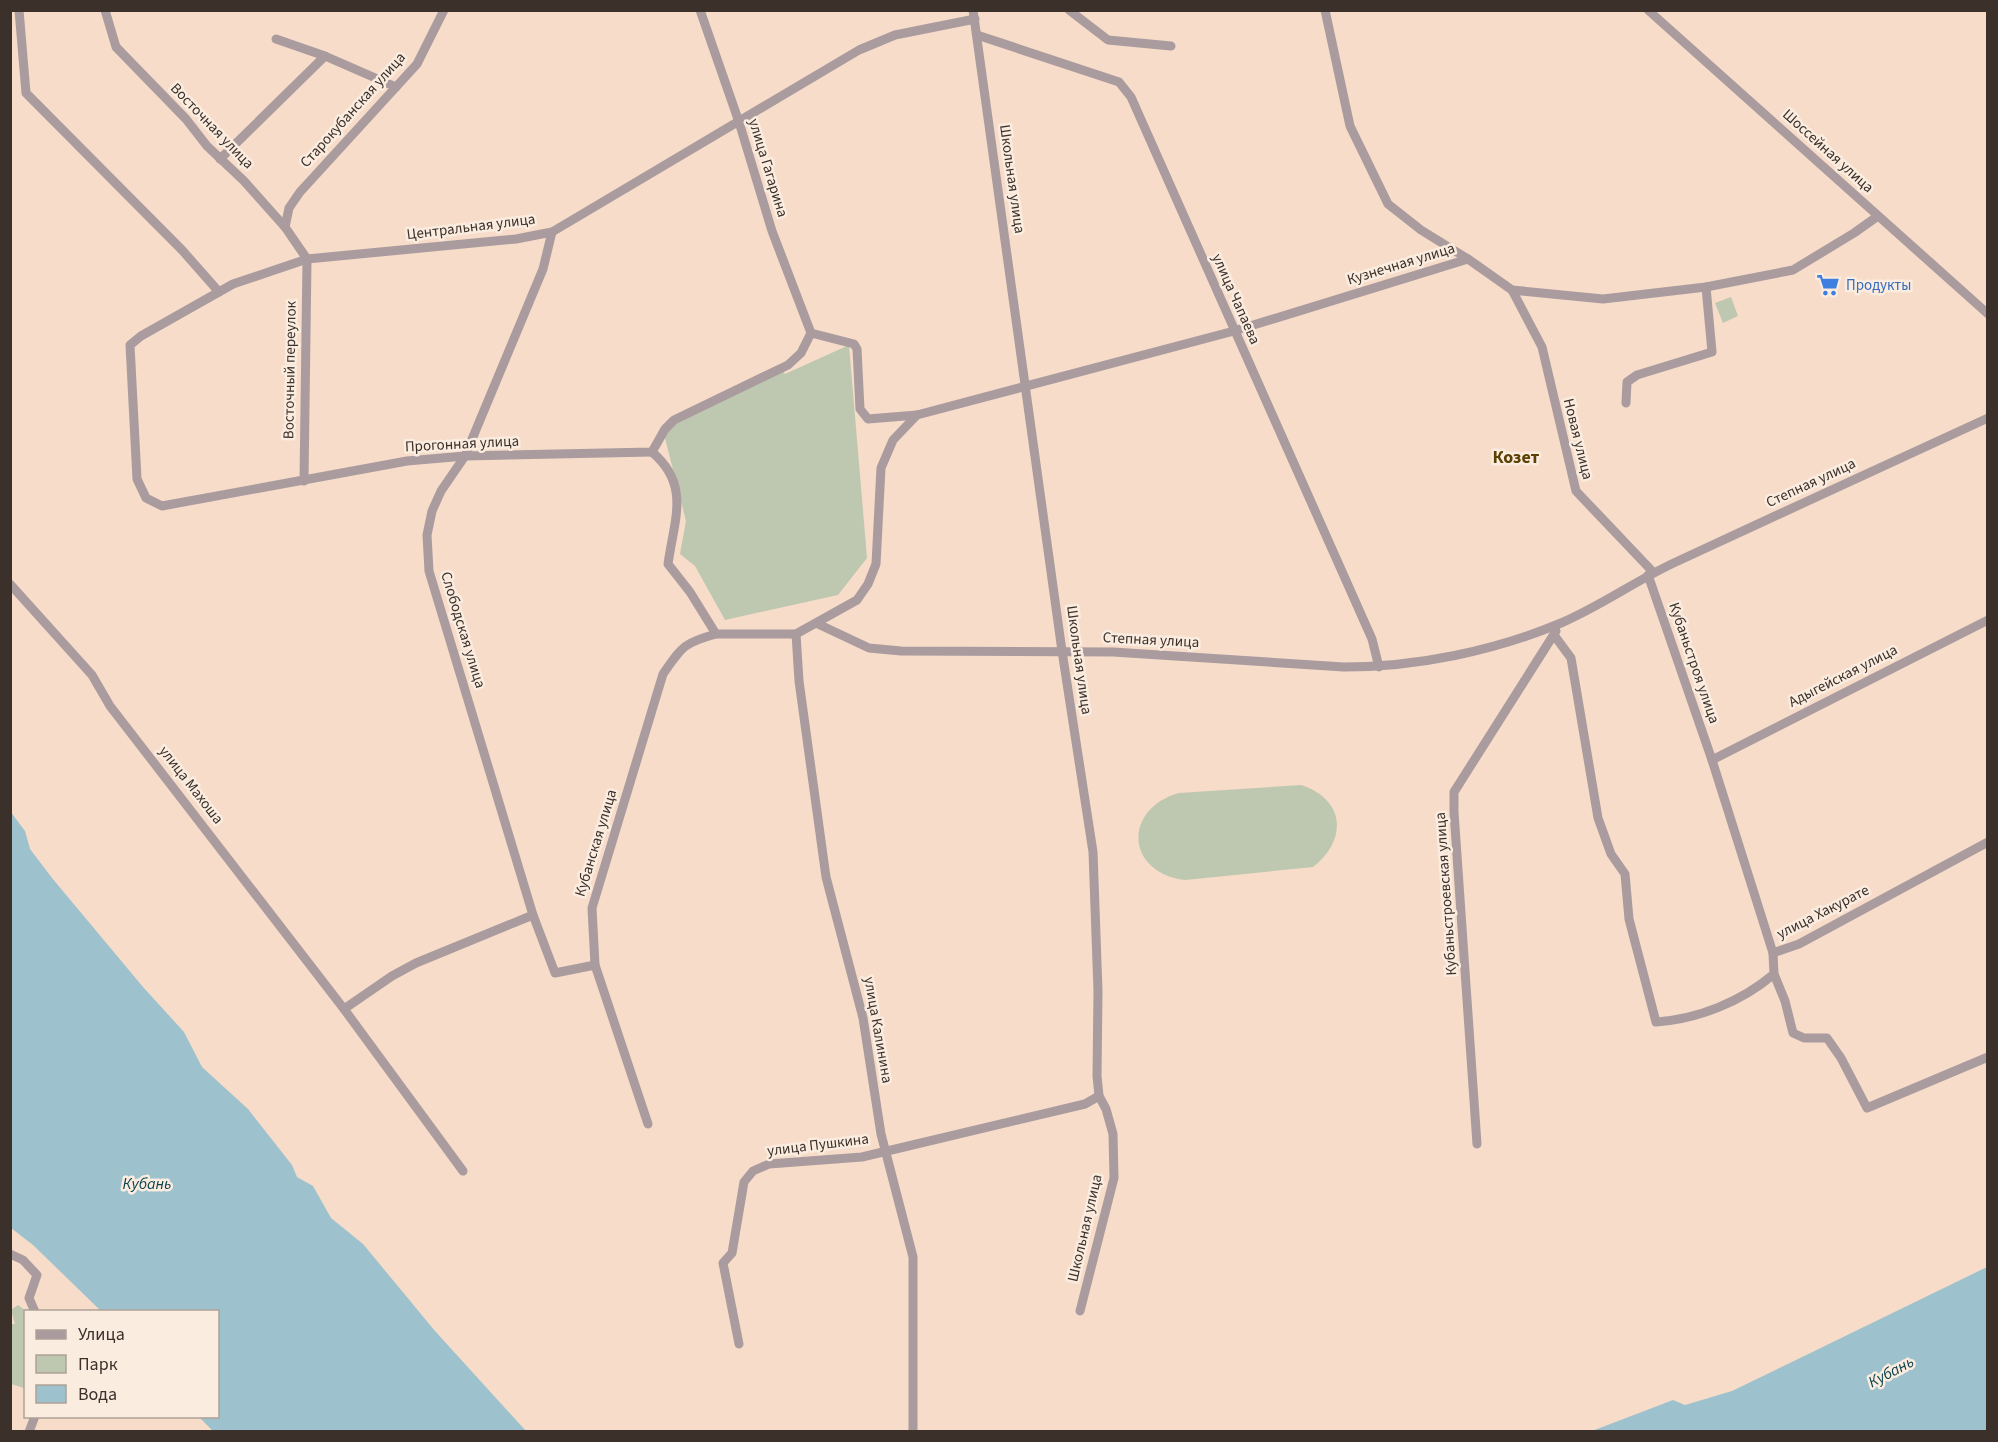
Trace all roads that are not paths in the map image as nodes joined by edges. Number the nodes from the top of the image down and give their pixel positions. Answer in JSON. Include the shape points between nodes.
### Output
{"nodes":[{"id":1,"x":19,"y":10,"type":"edge"},
{"id":2,"x":105,"y":10,"type":"edge"},
{"id":3,"x":444,"y":10,"type":"edge"},
{"id":4,"x":700,"y":10,"type":"edge"},
{"id":5,"x":1069,"y":10,"type":"edge"},
{"id":6,"x":1324,"y":10,"type":"edge"},
{"id":7,"x":1648,"y":10,"type":"edge"},
{"id":8,"x":974,"y":15,"type":"edge"},
{"id":9,"x":977,"y":35,"type":"junction"},
{"id":10,"x":276,"y":39,"type":"dead end"},
{"id":11,"x":1171,"y":46,"type":"dead end"},
{"id":12,"x":325,"y":56,"type":"junction"},
{"id":13,"x":396,"y":87,"type":"junction"},
{"id":14,"x":739,"y":122,"type":"junction"},
{"id":15,"x":220,"y":159,"type":"junction"},
{"id":16,"x":1878,"y":216,"type":"junction"},
{"id":17,"x":285,"y":227,"type":"junction"},
{"id":18,"x":552,"y":232,"type":"junction"},
{"id":19,"x":1468,"y":259,"type":"junction"},
{"id":20,"x":307,"y":260,"type":"junction"},
{"id":21,"x":1706,"y":287,"type":"junction"},
{"id":22,"x":1512,"y":290,"type":"junction"},
{"id":23,"x":219,"y":292,"type":"junction"},
{"id":24,"x":1988,"y":314,"type":"edge"},
{"id":25,"x":1234,"y":331,"type":"junction"},
{"id":26,"x":811,"y":333,"type":"junction"},
{"id":27,"x":1025,"y":387,"type":"junction"},
{"id":28,"x":1626,"y":403,"type":"dead end"},
{"id":29,"x":917,"y":415,"type":"junction"},
{"id":30,"x":1988,"y":418,"type":"edge"},
{"id":31,"x":133,"y":428,"type":"joint"},
{"id":32,"x":652,"y":452,"type":"junction"},
{"id":33,"x":465,"y":456,"type":"junction"},
{"id":34,"x":304,"y":481,"type":"junction"},
{"id":35,"x":1650,"y":574,"type":"junction"},
{"id":36,"x":10,"y":584,"type":"edge"},
{"id":37,"x":1988,"y":620,"type":"edge"},
{"id":38,"x":1562,"y":623,"type":"junction"},
{"id":39,"x":818,"y":624,"type":"junction"},
{"id":40,"x":716,"y":634,"type":"junction"},
{"id":41,"x":796,"y":634,"type":"junction"},
{"id":42,"x":1554,"y":635,"type":"junction"},
{"id":43,"x":1062,"y":651,"type":"junction"},
{"id":44,"x":1380,"y":667,"type":"junction"},
{"id":45,"x":1712,"y":760,"type":"junction"},
{"id":46,"x":1988,"y":842,"type":"edge"},
{"id":47,"x":533,"y":915,"type":"junction"},
{"id":48,"x":1773,"y":953,"type":"junction"},
{"id":49,"x":595,"y":965,"type":"junction"},
{"id":50,"x":1774,"y":974,"type":"junction"},
{"id":51,"x":344,"y":1009,"type":"junction"},
{"id":52,"x":1988,"y":1057,"type":"edge"},
{"id":53,"x":1099,"y":1096,"type":"junction"},
{"id":54,"x":648,"y":1124,"type":"dead end"},
{"id":55,"x":1477,"y":1144,"type":"dead end"},
{"id":56,"x":885,"y":1150,"type":"junction"},
{"id":57,"x":463,"y":1171,"type":"dead end"},
{"id":58,"x":10,"y":1254,"type":"edge"},
{"id":59,"x":35,"y":1310,"type":"edge"},
{"id":60,"x":1080,"y":1311,"type":"dead end"},
{"id":61,"x":739,"y":1344,"type":"dead end"},
{"id":62,"x":913,"y":1431,"type":"edge"}],
"edges":[{"from":1,"to":23,"type":"street","via":[[26,93]]},
{"from":2,"to":15,"type":"street","name":"Восточная улица","via":[[116,47]]},
{"from":3,"to":13,"type":"street","name":"Старокубанская улица","via":[[417,64]]},
{"from":4,"to":14,"type":"street","name":"улица Гагарина"},
{"from":5,"to":11,"type":"street","via":[[1108,40]]},
{"from":6,"to":19,"type":"street","via":[[1350,126],[1388,204]]},
{"from":7,"to":16,"type":"street","name":"Шоссейная улица"},
{"from":8,"to":9,"type":"street","name":"Школьная улица"},
{"from":8,"to":14,"type":"street","name":"Центральная улица","via":[[895,35],[859,50]]},
{"from":9,"to":25,"type":"street","name":"улица Чапаева","via":[[1119,82],[1131,97]]},
{"from":9,"to":27,"type":"street","name":"Школьная улица"},
{"from":10,"to":12,"type":"street"},
{"from":12,"to":13,"type":"street"},
{"from":12,"to":15,"type":"street"},
{"from":13,"to":17,"type":"street","name":"Старокубанская улица","via":[[300,192],[289,208]]},
{"from":14,"to":18,"type":"street","name":"Центральная улица"},
{"from":14,"to":26,"type":"street","name":"улица Гагарина","via":[[772,231]]},
{"from":15,"to":17,"type":"street","name":"Восточная улица"},
{"from":16,"to":21,"type":"street","name":"Кузнечная улица","via":[[1793,270]]},
{"from":16,"to":24,"type":"street","name":"Шоссейная улица"},
{"from":17,"to":20,"type":"street","name":"Восточная улица"},
{"from":18,"to":20,"type":"street","name":"Центральная улица"},
{"from":18,"to":33,"type":"street","name":"Слободская улица","via":[[543,269]]},
{"from":19,"to":22,"type":"street","name":"Кузнечная улица"},
{"from":19,"to":25,"type":"street","name":"Кузнечная улица"},
{"from":20,"to":23,"type":"street","name":"Центральная улица"},
{"from":20,"to":34,"type":"street","name":"Восточный переулок"},
{"from":21,"to":22,"type":"street","name":"Кузнечная улица","via":[[1603,300]]},
{"from":21,"to":28,"type":"street","via":[[1712,352],[1637,375],[1627,382]]},
{"from":22,"to":35,"type":"street","name":"Новая улица","via":[[1542,347],[1576,491]]},
{"from":23,"to":31,"type":"street","name":"Центральная улица","via":[[130,345]]},
{"from":25,"to":27,"type":"street","name":"Кузнечная улица"},
{"from":25,"to":44,"type":"street","name":"улица Чапаева","via":[[1372,639]]},
{"from":26,"to":29,"type":"street","name":"Кузнечная улица","via":[[854,344],[862,416],[868,419]]},
{"from":26,"to":32,"type":"street","via":[[801,353],[788,365],[674,420]]},
{"from":27,"to":29,"type":"street","name":"Кузнечная улица"},
{"from":27,"to":43,"type":"street","name":"Школьная улица"},
{"from":29,"to":39,"type":"street","via":[[893,440],[881,468],[876,564],[868,584],[857,600]]},
{"from":30,"to":35,"type":"street","name":"Степная улица"},
{"from":31,"to":34,"type":"street","name":"Прогонная улица","via":[[141,490],[146,498],[162,506]]},
{"from":32,"to":33,"type":"street","name":"Прогонная улица"},
{"from":32,"to":40,"type":"street","via":[[668,465],[679,499],[668,564]]},
{"from":33,"to":34,"type":"street","name":"Прогонная улица","via":[[407,461]]},
{"from":33,"to":47,"type":"street","name":"Слободская улица","via":[[432,511],[427,535],[429,571]]},
{"from":35,"to":38,"type":"street","name":"Степная улица"},
{"from":35,"to":45,"type":"street","name":"Кубаньстроя улица"},
{"from":36,"to":51,"type":"street","name":"улица Махоша","via":[[92,675],[110,706]]},
{"from":37,"to":45,"type":"street","name":"Адыгейская улица"},
{"from":38,"to":42,"type":"street","name":"Кубаньстроевская улица"},
{"from":38,"to":44,"type":"street","name":"Степная улица","via":[[1489,647]]},
{"from":39,"to":41,"type":"street"},
{"from":39,"to":43,"type":"street","name":"Степная улица","via":[[869,648]]},
{"from":40,"to":41,"type":"street","name":"Кубанская улица"},
{"from":40,"to":49,"type":"street","name":"Кубанская улица","via":[[691,640],[663,674],[592,908]]},
{"from":41,"to":56,"type":"street","name":"улица Калинина","via":[[826,877],[863,1018]]},
{"from":42,"to":50,"type":"street","via":[[1571,658],[1598,818],[1611,854],[1625,874],[1629,919],[1656,1022],[1685,1020],[1713,1010]]},
{"from":42,"to":55,"type":"street","name":"Кубаньстроевская улица","via":[[1454,792]]},
{"from":43,"to":44,"type":"street","name":"Степная улица"},
{"from":43,"to":53,"type":"street","name":"Школьная улица","via":[[1093,852]]},
{"from":45,"to":48,"type":"street","name":"Кубаньстроя улица"},
{"from":46,"to":48,"type":"street","name":"улица Хакурате","via":[[1799,944]]},
{"from":47,"to":49,"type":"street","name":"Слободская улица","via":[[555,973]]},
{"from":47,"to":51,"type":"street","via":[[416,963]]},
{"from":48,"to":50,"type":"street","name":"улица Хакурате"},
{"from":49,"to":54,"type":"street","name":"Кубанская улица"},
{"from":50,"to":52,"type":"street","name":"улица Хакурате","via":[[1793,1033],[1804,1038],[1827,1038],[1867,1108]]},
{"from":51,"to":57,"type":"street","name":"улица Махоша"},
{"from":53,"to":56,"type":"street","name":"улица Пушкина","via":[[1085,1104]]},
{"from":53,"to":60,"type":"street","name":"Школьная улица","via":[[1113,1134],[1114,1178]]},
{"from":56,"to":61,"type":"street","name":"улица Пушкина","via":[[862,1157],[769,1164],[753,1171],[744,1182],[732,1253],[723,1263]]},
{"from":56,"to":62,"type":"street","name":"улица Калинина","via":[[913,1257]]},
{"from":58,"to":59,"type":"street","via":[[37,1275],[29,1298]]}]}
